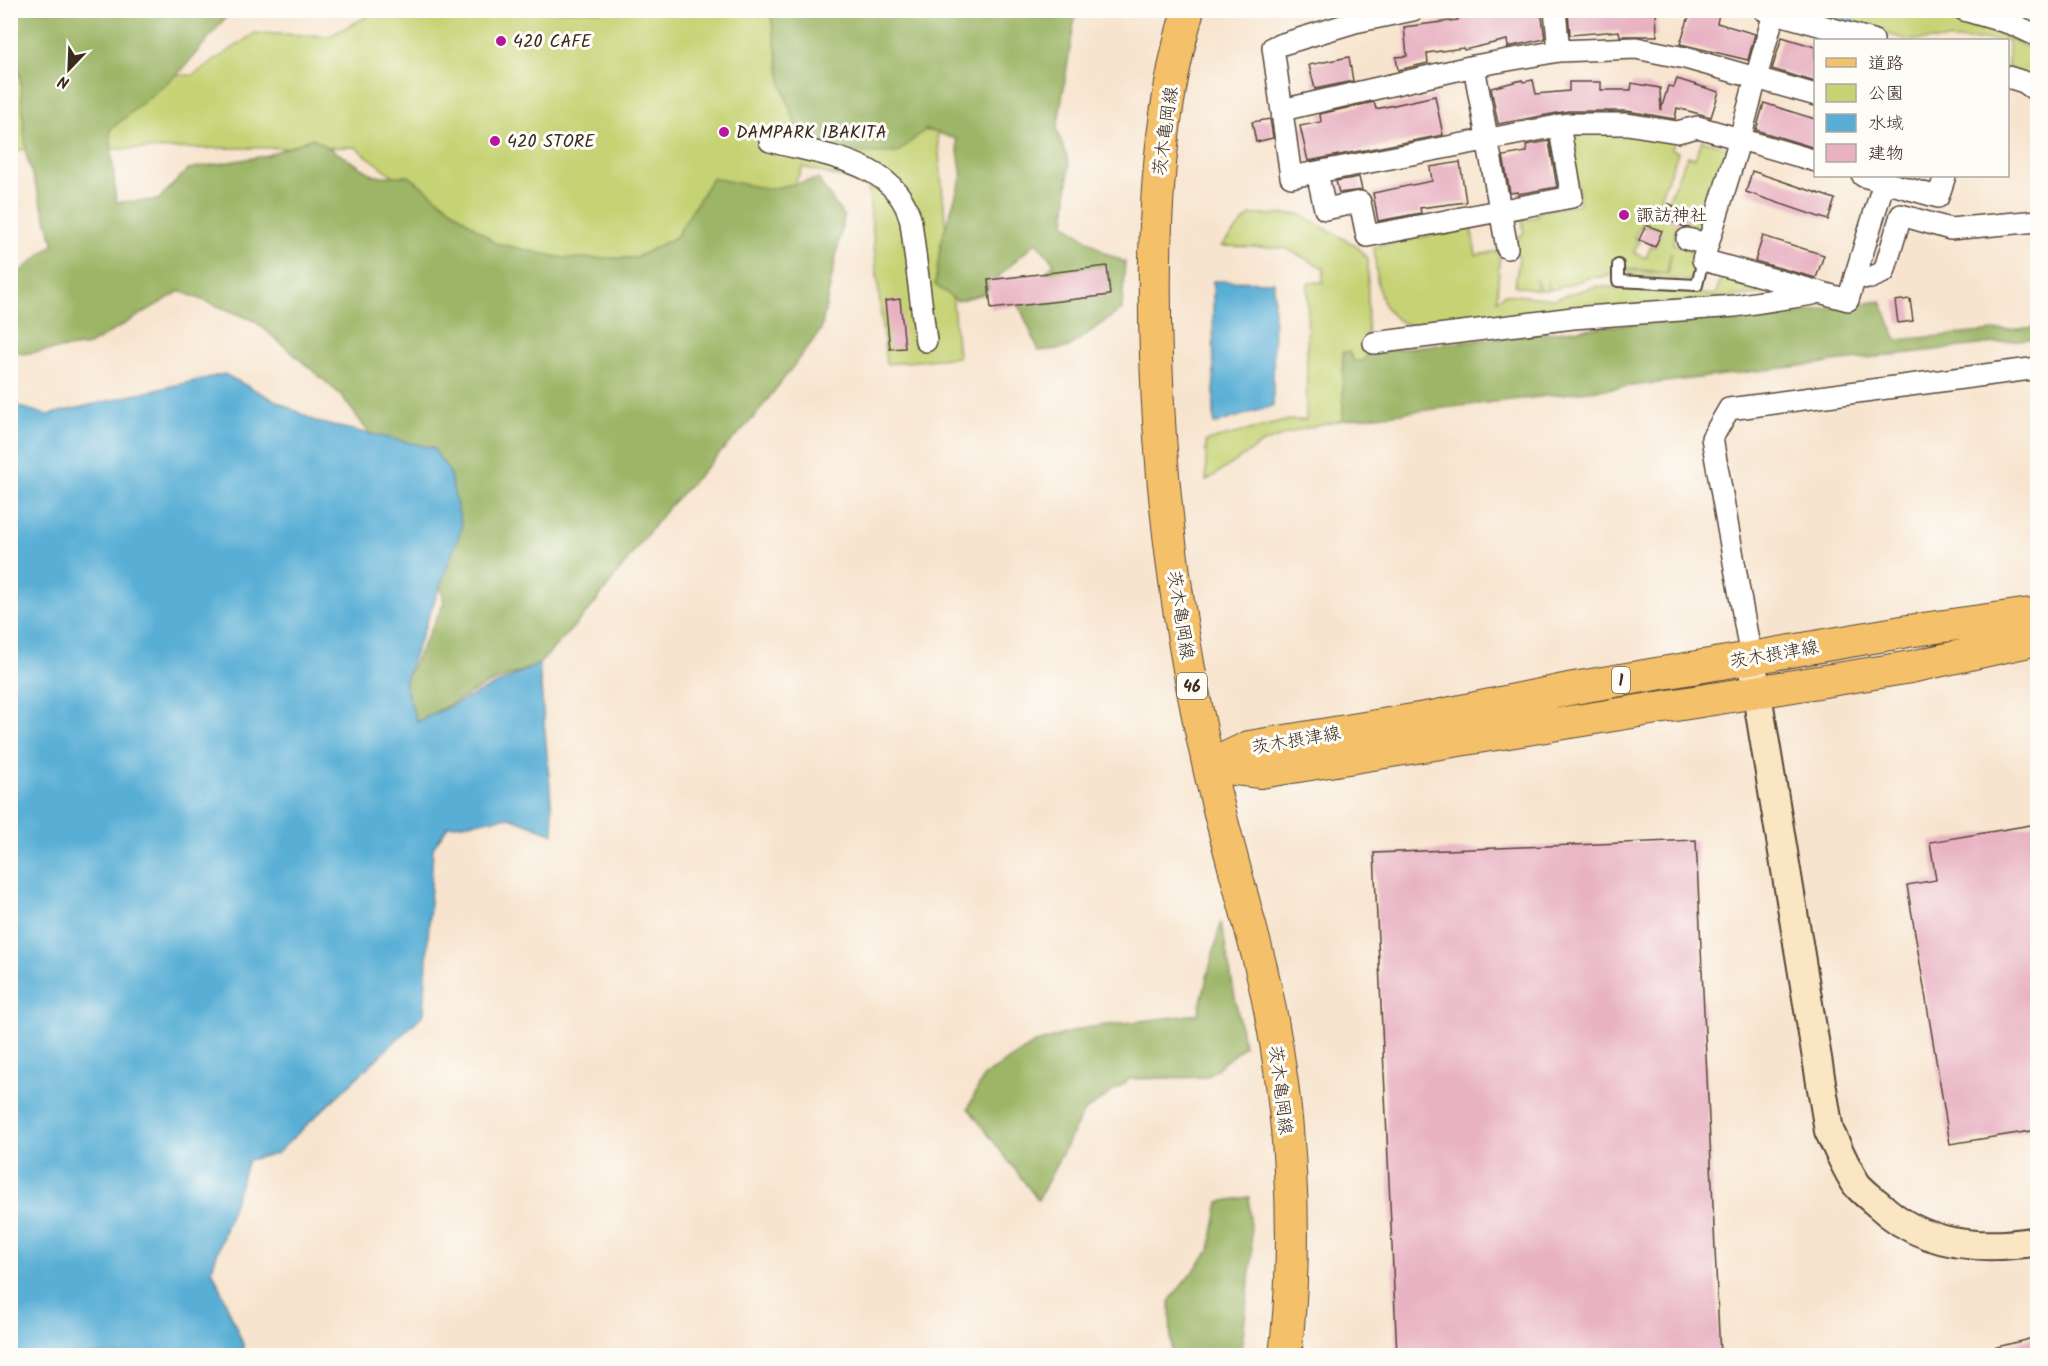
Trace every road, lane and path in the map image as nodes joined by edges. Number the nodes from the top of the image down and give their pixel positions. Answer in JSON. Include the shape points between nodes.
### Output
{"nodes":[{"id":1,"x":1188,"y":10,"type":"edge"},
{"id":2,"x":1413,"y":10,"type":"edge"},
{"id":3,"x":1555,"y":10,"type":"edge"},
{"id":4,"x":1964,"y":10,"type":"edge"},
{"id":5,"x":1769,"y":12,"type":"edge"},
{"id":6,"x":2014,"y":17,"type":"edge"},
{"id":7,"x":2037,"y":36,"type":"edge"},
{"id":8,"x":1868,"y":39,"type":"edge"},
{"id":9,"x":1559,"y":51,"type":"junction"},
{"id":10,"x":1474,"y":66,"type":"junction"},
{"id":11,"x":1756,"y":78,"type":"junction"},
{"id":12,"x":2009,"y":78,"type":"edge"},
{"id":13,"x":2037,"y":92,"type":"edge"},
{"id":14,"x":1814,"y":95,"type":"edge"},
{"id":15,"x":1282,"y":110,"type":"junction"},
{"id":16,"x":1559,"y":125,"type":"junction"},
{"id":17,"x":1487,"y":138,"type":"junction"},
{"id":18,"x":1740,"y":139,"type":"junction"},
{"id":19,"x":770,"y":141,"type":"dead end"},
{"id":20,"x":1814,"y":161,"type":"edge"},
{"id":21,"x":1317,"y":172,"type":"junction"},
{"id":22,"x":1866,"y":177,"type":"edge"},
{"id":23,"x":1945,"y":177,"type":"edge"},
{"id":24,"x":1884,"y":182,"type":"junction"},
{"id":25,"x":1500,"y":210,"type":"junction"},
{"id":26,"x":2037,"y":221,"type":"edge"},
{"id":27,"x":1687,"y":239,"type":"dead end"},
{"id":28,"x":1507,"y":249,"type":"dead end"},
{"id":29,"x":1706,"y":252,"type":"junction"},
{"id":30,"x":1618,"y":265,"type":"dead end"},
{"id":31,"x":1855,"y":276,"type":"junction"},
{"id":32,"x":1819,"y":292,"type":"junction"},
{"id":33,"x":926,"y":341,"type":"dead end"},
{"id":34,"x":1384,"y":346,"type":"dead end"},
{"id":35,"x":2037,"y":368,"type":"edge"},
{"id":36,"x":2037,"y":612,"type":"edge"},
{"id":37,"x":2037,"y":639,"type":"edge"},
{"id":38,"x":1751,"y":658,"type":"junction"},
{"id":39,"x":1756,"y":693,"type":"junction"},
{"id":40,"x":1209,"y":766,"type":"junction"},
{"id":41,"x":2037,"y":1241,"type":"edge"},
{"id":42,"x":1285,"y":1356,"type":"edge"}],
"edges":[{"from":1,"to":40,"type":"main road","name":"茨木亀岡線","number":"46","via":[[1162,147],[1154,251],[1155,328],[1168,525],[1182,626]]},
{"from":2,"to":15,"type":"street","via":[[1273,46]]},
{"from":3,"to":9,"type":"street"},
{"from":4,"to":6,"type":"street"},
{"from":5,"to":8,"type":"street"},
{"from":5,"to":11,"type":"street"},
{"from":6,"to":7,"type":"street"},
{"from":9,"to":10,"type":"street"},
{"from":9,"to":11,"type":"street","via":[[1636,48]]},
{"from":10,"to":15,"type":"street"},
{"from":10,"to":17,"type":"street"},
{"from":11,"to":14,"type":"street"},
{"from":11,"to":18,"type":"street"},
{"from":12,"to":13,"type":"street"},
{"from":15,"to":21,"type":"street","via":[[1291,177]]},
{"from":16,"to":17,"type":"street"},
{"from":16,"to":18,"type":"street","via":[[1627,124],[1677,132],[1698,127]]},
{"from":16,"to":25,"type":"street","via":[[1572,197]]},
{"from":17,"to":21,"type":"street"},
{"from":17,"to":25,"type":"street"},
{"from":18,"to":20,"type":"street"},
{"from":18,"to":29,"type":"street"},
{"from":19,"to":33,"type":"street","via":[[861,166],[890,183],[901,195],[911,222]]},
{"from":21,"to":25,"type":"street","via":[[1324,209],[1360,202],[1367,236]]},
{"from":22,"to":24,"type":"street"},
{"from":23,"to":24,"type":"street","via":[[1938,198]]},
{"from":24,"to":31,"type":"street"},
{"from":25,"to":28,"type":"street"},
{"from":26,"to":31,"type":"street","via":[[1950,229],[1901,215],[1884,272],[1870,278]]},
{"from":27,"to":29,"type":"street"},
{"from":29,"to":30,"type":"lane","via":[[1697,285],[1618,280]]},
{"from":29,"to":32,"type":"street"},
{"from":31,"to":32,"type":"street","via":[[1848,300]]},
{"from":32,"to":34,"type":"street","via":[[1735,306],[1572,318]]},
{"from":35,"to":38,"type":"street","via":[[1729,409],[1712,438]]},
{"from":36,"to":38,"type":"main road","name":"茨木摂津線","number":"1"},
{"from":37,"to":39,"type":"main road","name":"茨木摂津線","number":"1","via":[[1911,667]]},
{"from":38,"to":39,"type":"street"},
{"from":38,"to":40,"type":"main road","name":"茨木摂津線","number":"1","via":[[1249,747]]},
{"from":39,"to":40,"type":"main road","name":"茨木摂津線","number":"1","via":[[1261,772]]},
{"from":39,"to":41,"type":"street","via":[[1829,1131],[1857,1185],[1893,1219],[1930,1237],[1970,1246]]},
{"from":40,"to":42,"type":"main road","name":"茨木亀岡線","number":"46","via":[[1262,970],[1277,1057],[1293,1217]]}]}
